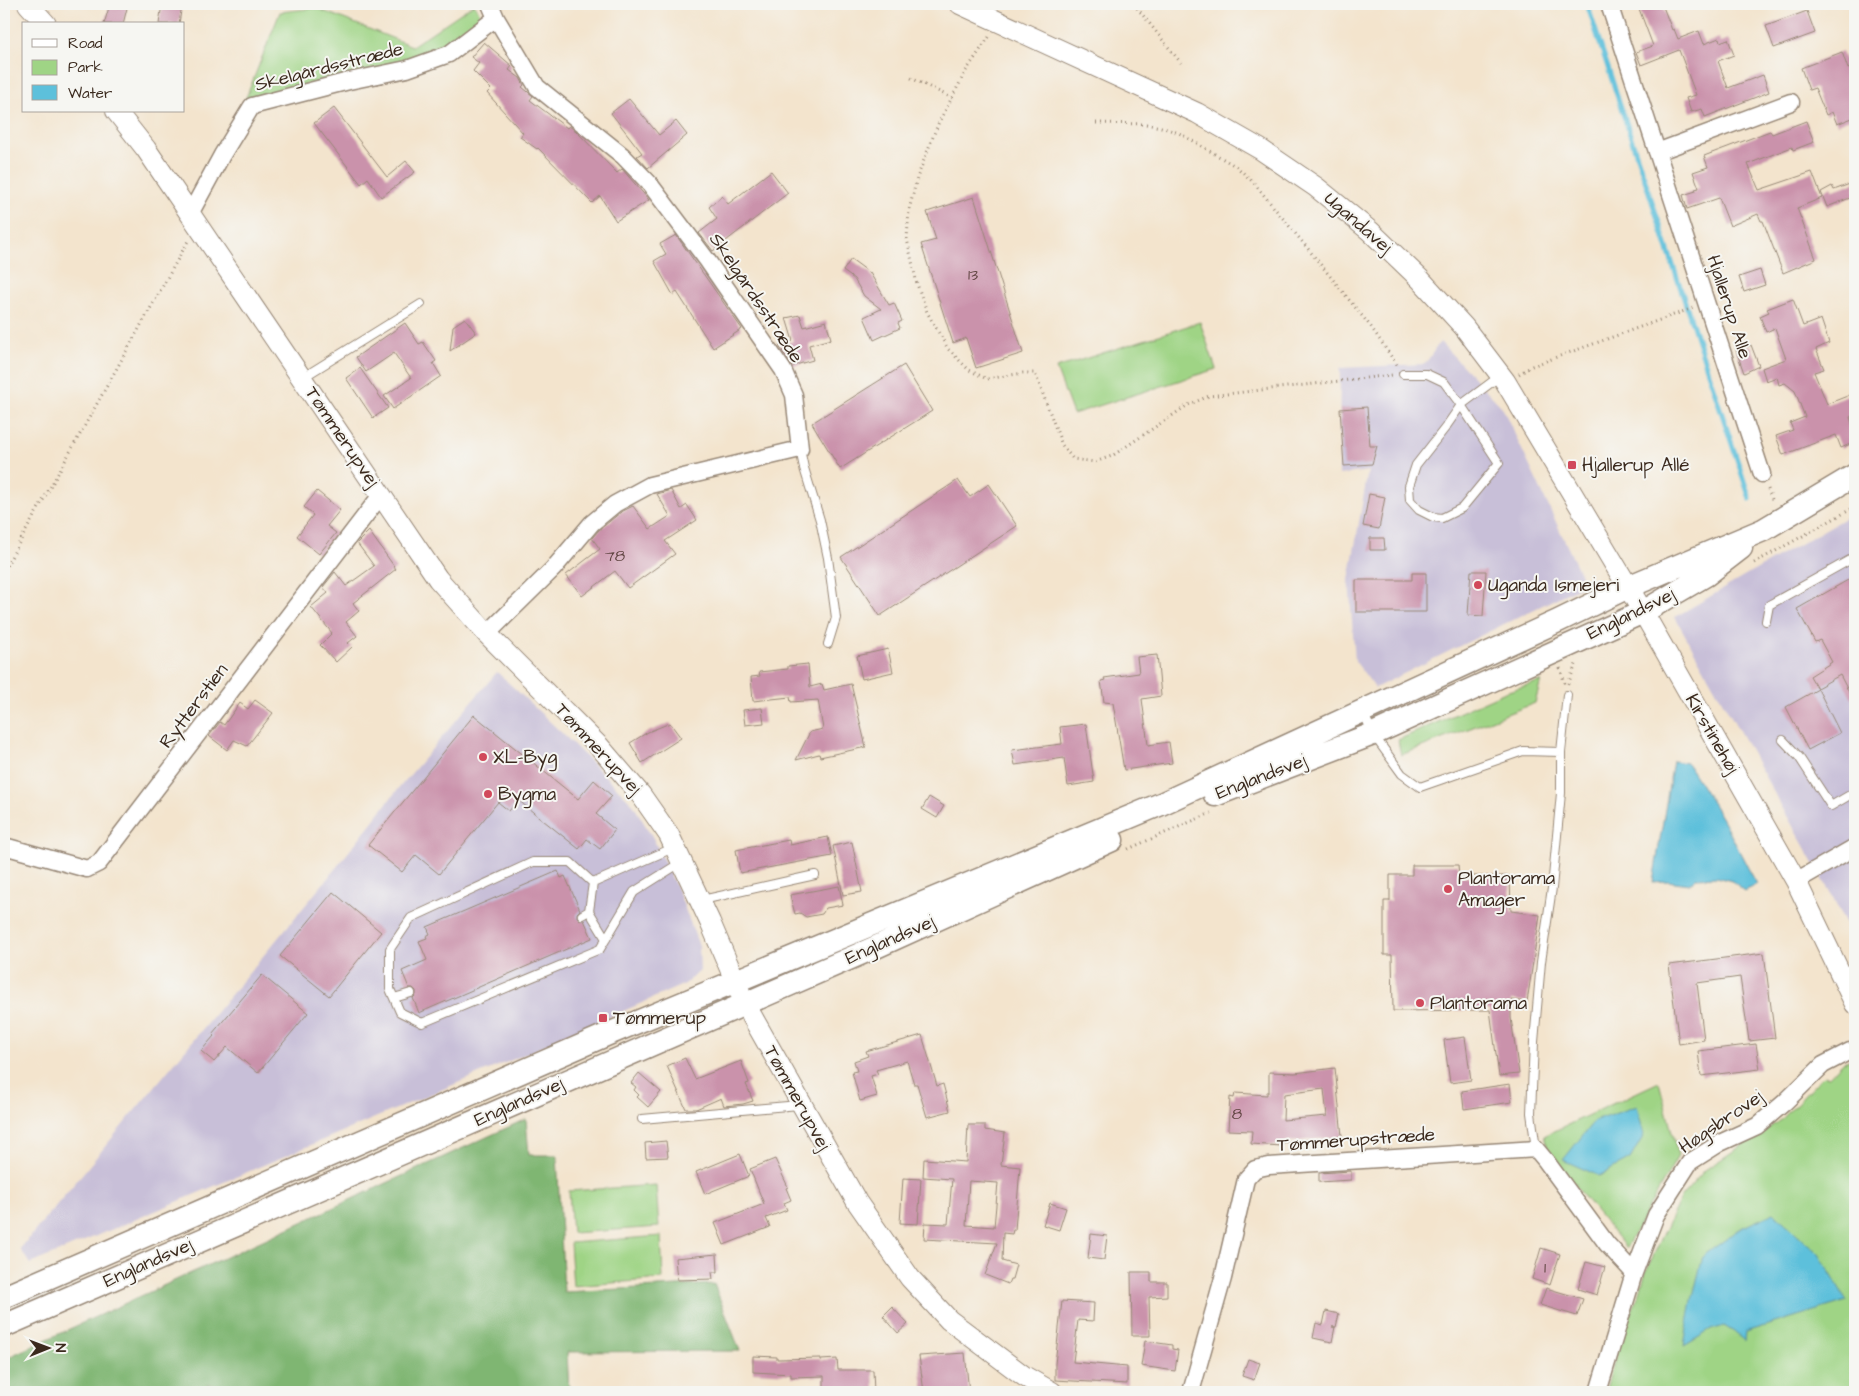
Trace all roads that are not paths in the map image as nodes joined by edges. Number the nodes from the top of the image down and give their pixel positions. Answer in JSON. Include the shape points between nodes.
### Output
{"nodes":[{"id":1,"x":28,"y":4,"type":"edge"},
{"id":2,"x":960,"y":4,"type":"edge"},
{"id":3,"x":1609,"y":4,"type":"edge"},
{"id":4,"x":493,"y":11,"type":"edge"},
{"id":5,"x":44,"y":22,"type":"edge"},
{"id":6,"x":1791,"y":102,"type":"dead end"},
{"id":7,"x":117,"y":112,"type":"edge"},
{"id":8,"x":1657,"y":152,"type":"junction"},
{"id":9,"x":193,"y":219,"type":"junction"},
{"id":10,"x":421,"y":304,"type":"dead end"},
{"id":11,"x":1403,"y":374,"type":"road end"},
{"id":12,"x":301,"y":378,"type":"junction"},
{"id":13,"x":1503,"y":379,"type":"junction"},
{"id":14,"x":1461,"y":405,"type":"junction"},
{"id":15,"x":800,"y":449,"type":"junction"},
{"id":16,"x":1762,"y":474,"type":"road end"},
{"id":17,"x":1855,"y":475,"type":"edge"},
{"id":18,"x":381,"y":495,"type":"junction"},
{"id":19,"x":1772,"y":525,"type":"junction"},
{"id":20,"x":1855,"y":557,"type":"edge"},
{"id":21,"x":1628,"y":587,"type":"junction"},
{"id":22,"x":1643,"y":612,"type":"junction"},
{"id":23,"x":1766,"y":621,"type":"dead end"},
{"id":24,"x":487,"y":634,"type":"junction"},
{"id":25,"x":828,"y":644,"type":"dead end"},
{"id":26,"x":1567,"y":695,"type":"road end"},
{"id":27,"x":1363,"y":712,"type":"junction"},
{"id":28,"x":1373,"y":734,"type":"junction"},
{"id":29,"x":1783,"y":740,"type":"dead end"},
{"id":30,"x":1561,"y":752,"type":"junction"},
{"id":31,"x":1855,"y":792,"type":"edge"},
{"id":32,"x":4,"y":846,"type":"edge"},
{"id":33,"x":1855,"y":847,"type":"edge"},
{"id":34,"x":678,"y":855,"type":"junction"},
{"id":35,"x":814,"y":875,"type":"dead end"},
{"id":36,"x":1796,"y":881,"type":"junction"},
{"id":37,"x":593,"y":884,"type":"junction"},
{"id":38,"x":700,"y":900,"type":"junction"},
{"id":39,"x":606,"y":939,"type":"junction"},
{"id":40,"x":735,"y":980,"type":"junction"},
{"id":41,"x":411,"y":993,"type":"dead end"},
{"id":42,"x":394,"y":998,"type":"junction"},
{"id":43,"x":745,"y":1004,"type":"junction"},
{"id":44,"x":1855,"y":1004,"type":"edge"},
{"id":45,"x":1850,"y":1051,"type":"dead end"},
{"id":46,"x":801,"y":1105,"type":"junction"},
{"id":47,"x":642,"y":1119,"type":"dead end"},
{"id":48,"x":1536,"y":1149,"type":"junction"},
{"id":49,"x":1634,"y":1273,"type":"junction"},
{"id":50,"x":4,"y":1297,"type":"edge"},
{"id":51,"x":4,"y":1326,"type":"edge"},
{"id":52,"x":1052,"y":1392,"type":"edge"},
{"id":53,"x":1192,"y":1392,"type":"edge"},
{"id":54,"x":1598,"y":1392,"type":"edge"}],
"edges":[{"from":1,"to":5,"type":"street"},
{"from":2,"to":13,"type":"street","name":"Ugandavej","via":[[1197,114],[1260,149],[1316,187],[1420,278],[1464,327]]},
{"from":3,"to":8,"type":"street","name":"Hjallerup Alle"},
{"from":4,"to":9,"type":"street","name":"Skelgårdsstræde","via":[[449,54],[407,69],[252,106],[222,155]]},
{"from":4,"to":15,"type":"street","name":"Skelgårdsstræde","via":[[536,87],[623,156],[650,184],[702,252],[783,370],[794,395]]},
{"from":6,"to":8,"type":"street"},
{"from":7,"to":9,"type":"street","name":"Tømmerupvej"},
{"from":8,"to":16,"type":"street","name":"Hjallerup Alle"},
{"from":9,"to":12,"type":"street","name":"Tømmerupvej"},
{"from":10,"to":12,"type":"lane"},
{"from":11,"to":14,"type":"lane","via":[[1427,374],[1444,382]]},
{"from":12,"to":18,"type":"street","name":"Tømmerupvej"},
{"from":13,"to":14,"type":"lane"},
{"from":13,"to":21,"type":"street","name":"Ugandavej"},
{"from":14,"to":14,"type":"lane","via":[[1499,463],[1462,508],[1442,518],[1433,517],[1419,510],[1410,500],[1409,486],[1416,465]]},
{"from":15,"to":24,"type":"street","via":[[650,485],[615,504],[592,523],[553,569]]},
{"from":15,"to":25,"type":"lane","via":[[829,567],[836,618]]},
{"from":17,"to":19,"type":"main road","name":"Englandsvej"},
{"from":18,"to":24,"type":"street","name":"Tømmerupvej","via":[[438,579]]},
{"from":18,"to":32,"type":"street","name":"Rytterstien","via":[[99,863],[87,868]]},
{"from":19,"to":21,"type":"main road","name":"Englandsvej"},
{"from":19,"to":22,"type":"main road","name":"Englandsvej","via":[[1706,575]]},
{"from":20,"to":23,"type":"lane","via":[[1769,605]]},
{"from":21,"to":22,"type":"street","name":"Kirstinehøj"},
{"from":21,"to":27,"type":"main road","name":"Englandsvej"},
{"from":22,"to":28,"type":"main road","name":"Englandsvej"},
{"from":22,"to":36,"type":"street","name":"Kirstinehøj"},
{"from":24,"to":34,"type":"street","name":"Tømmerupvej","via":[[599,746],[641,795],[669,835]]},
{"from":26,"to":30,"type":"lane"},
{"from":27,"to":28,"type":"lane"},
{"from":27,"to":40,"type":"main road","name":"Englandsvej","via":[[1162,804]]},
{"from":28,"to":30,"type":"lane","via":[[1402,774],[1420,786],[1523,751]]},
{"from":28,"to":43,"type":"main road","name":"Englandsvej","via":[[1203,800]]},
{"from":29,"to":31,"type":"lane","via":[[1799,757],[1831,806]]},
{"from":30,"to":48,"type":"lane","via":[[1561,793],[1552,888],[1540,962],[1534,1042],[1531,1113]]},
{"from":33,"to":36,"type":"street"},
{"from":34,"to":37,"type":"lane"},
{"from":34,"to":38,"type":"street","name":"Tømmerupvej"},
{"from":34,"to":39,"type":"lane","via":[[634,892]]},
{"from":35,"to":38,"type":"lane"},
{"from":36,"to":44,"type":"street","name":"Kirstinehøj"},
{"from":37,"to":39,"type":"lane","via":[[586,913]]},
{"from":37,"to":42,"type":"lane","via":[[570,862],[532,862],[411,918],[390,949],[390,989]]},
{"from":38,"to":40,"type":"street","name":"Tømmerupvej"},
{"from":39,"to":42,"type":"lane","via":[[600,949],[422,1023],[400,1012]]},
{"from":40,"to":43,"type":"street","name":"Tømmerupvej"},
{"from":40,"to":50,"type":"main road","name":"Englandsvej"},
{"from":41,"to":42,"type":"lane"},
{"from":43,"to":46,"type":"street","name":"Tømmerupvej"},
{"from":43,"to":51,"type":"main road","name":"Englandsvej"},
{"from":45,"to":49,"type":"street","name":"Høgsbrovej","via":[[1823,1065],[1757,1126],[1720,1143],[1690,1162],[1656,1214]]},
{"from":46,"to":47,"type":"lane"},
{"from":46,"to":52,"type":"street","name":"Tømmerupvej","via":[[857,1202],[910,1278],[949,1320],[1024,1376]]},
{"from":48,"to":49,"type":"street","via":[[1607,1244]]},
{"from":48,"to":53,"type":"street","name":"Tømmerupstræde","via":[[1289,1164],[1255,1169],[1246,1179]]},
{"from":49,"to":54,"type":"street","name":"Høgsbrovej"}]}
